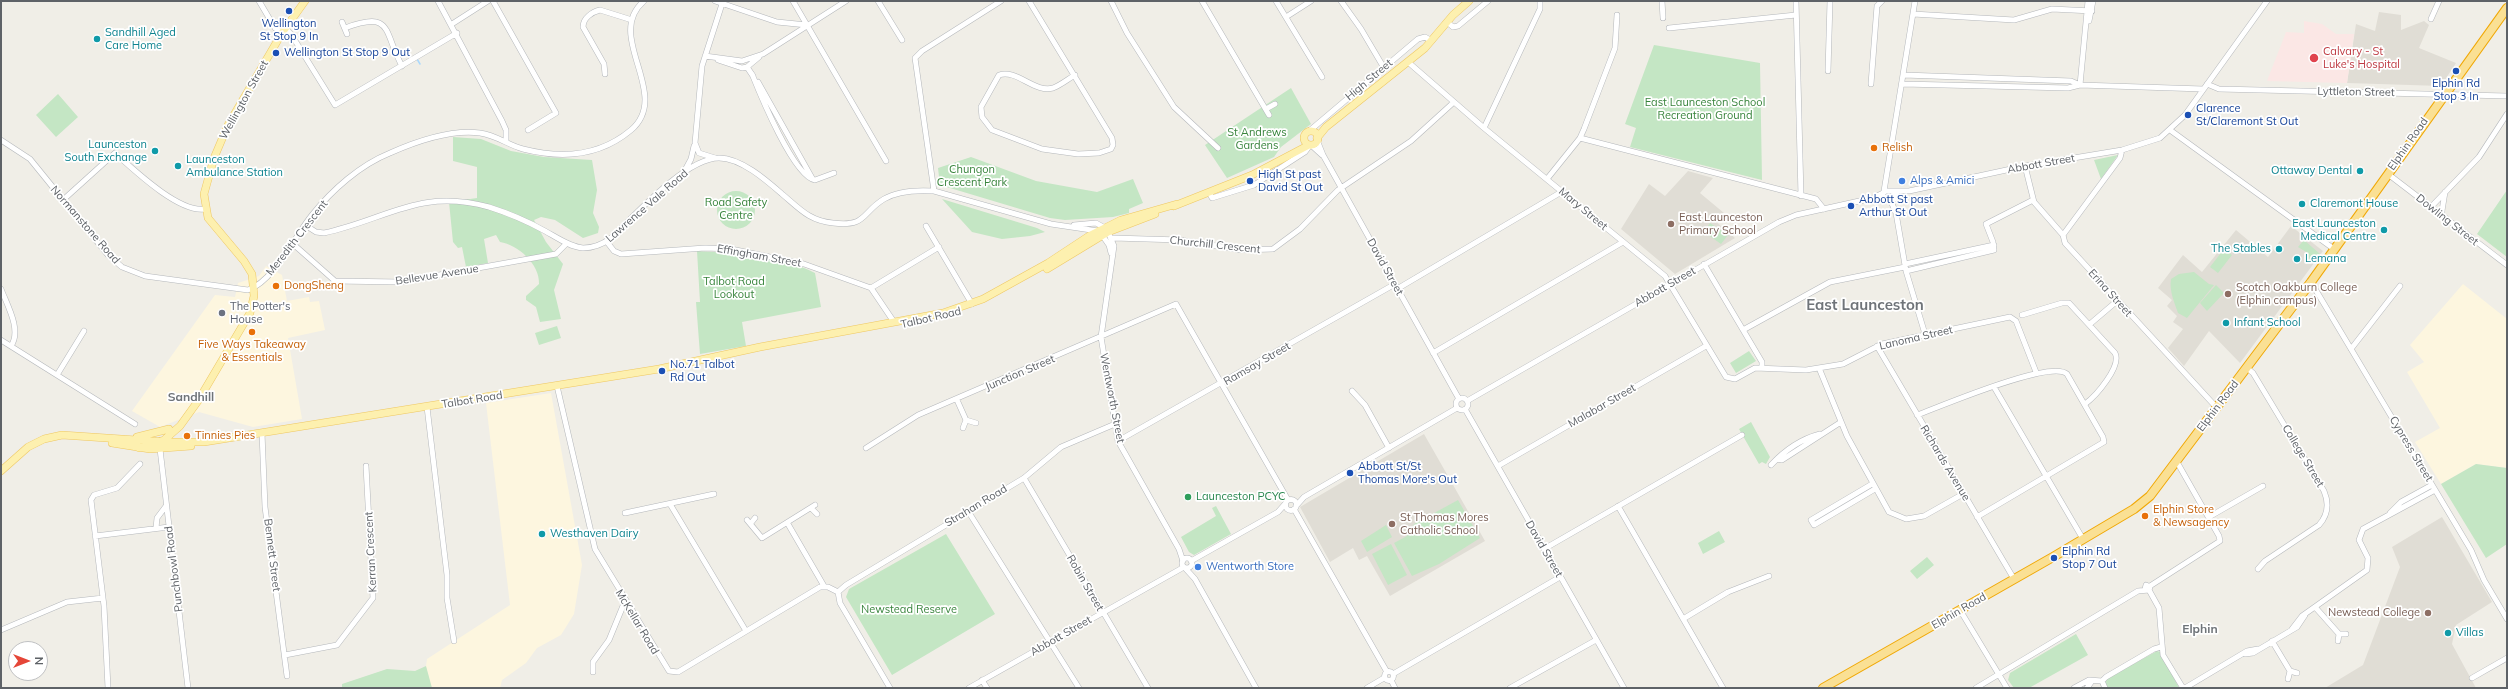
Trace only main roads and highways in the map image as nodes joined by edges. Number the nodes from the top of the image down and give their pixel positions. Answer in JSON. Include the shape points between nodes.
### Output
{"nodes":[{"id":1,"x":304,"y":1,"type":"edge"},
{"id":2,"x":1469,"y":1,"type":"edge"},
{"id":3,"x":2507,"y":8,"type":"edge"},
{"id":4,"x":1326,"y":127,"type":"junction"},
{"id":5,"x":1308,"y":133,"type":"junction"},
{"id":6,"x":1317,"y":139,"type":"junction"},
{"id":7,"x":1310,"y":145,"type":"junction"},
{"id":8,"x":1295,"y":150,"type":"junction"},
{"id":9,"x":1104,"y":232,"type":"junction"},
{"id":10,"x":739,"y":353,"type":"junction"},
{"id":11,"x":190,"y":414,"type":"junction"},
{"id":12,"x":184,"y":422,"type":"junction"},
{"id":13,"x":168,"y":429,"type":"junction"},
{"id":14,"x":85,"y":435,"type":"junction"},
{"id":15,"x":204,"y":442,"type":"junction"},
{"id":16,"x":186,"y":443,"type":"junction"},
{"id":17,"x":160,"y":446,"type":"junction"},
{"id":18,"x":2,"y":467,"type":"edge"},
{"id":19,"x":1822,"y":688,"type":"edge"}],
"edges":[{"from":1,"to":11,"type":"main road","name":"Wellington Street","via":[[283,30],[224,134],[206,185],[205,209],[213,226],[247,265],[255,287],[248,317]]},
{"from":2,"to":4,"type":"main road","name":"High Street","via":[[1432,41]]},
{"from":3,"to":19,"type":"highway","name":"Elphin Road","via":[[2311,282],[2177,462],[2143,502]]},
{"from":4,"to":5,"type":"main road","name":"High Street"},
{"from":4,"to":6,"type":"main road","name":"High Street"},
{"from":5,"to":6,"type":"main road"},
{"from":5,"to":7,"type":"main road","via":[[1305,141]]},
{"from":5,"to":8,"type":"main road","name":"High Street"},
{"from":6,"to":7,"type":"main road","name":"High Street"},
{"from":7,"to":8,"type":"main road","name":"High Street"},
{"from":8,"to":9,"type":"main road","name":"High Street","via":[[1262,170]]},
{"from":9,"to":10,"type":"main road","name":"Talbot Road","via":[[972,304],[944,313]]},
{"from":9,"to":10,"type":"main road","name":"Talbot Road","via":[[1023,282],[963,311],[893,327]]},
{"from":10,"to":15,"type":"main road","name":"Talbot Road","via":[[557,386]]},
{"from":11,"to":12,"type":"main road"},
{"from":11,"to":13,"type":"main road"},
{"from":12,"to":16,"type":"main road","via":[[179,434]]},
{"from":12,"to":17,"type":"main road"},
{"from":13,"to":14,"type":"main road","via":[[139,436]]},
{"from":13,"to":17,"type":"main road"},
{"from":14,"to":17,"type":"main road"},
{"from":14,"to":17,"type":"main road","via":[[139,448]]},
{"from":14,"to":18,"type":"main road","via":[[62,435],[44,439],[28,446]]},
{"from":15,"to":16,"type":"main road","name":"Talbot Road"},
{"from":15,"to":17,"type":"main road","name":"Talbot Road","via":[[181,448]]},
{"from":16,"to":17,"type":"main road","name":"Talbot Road"}]}
